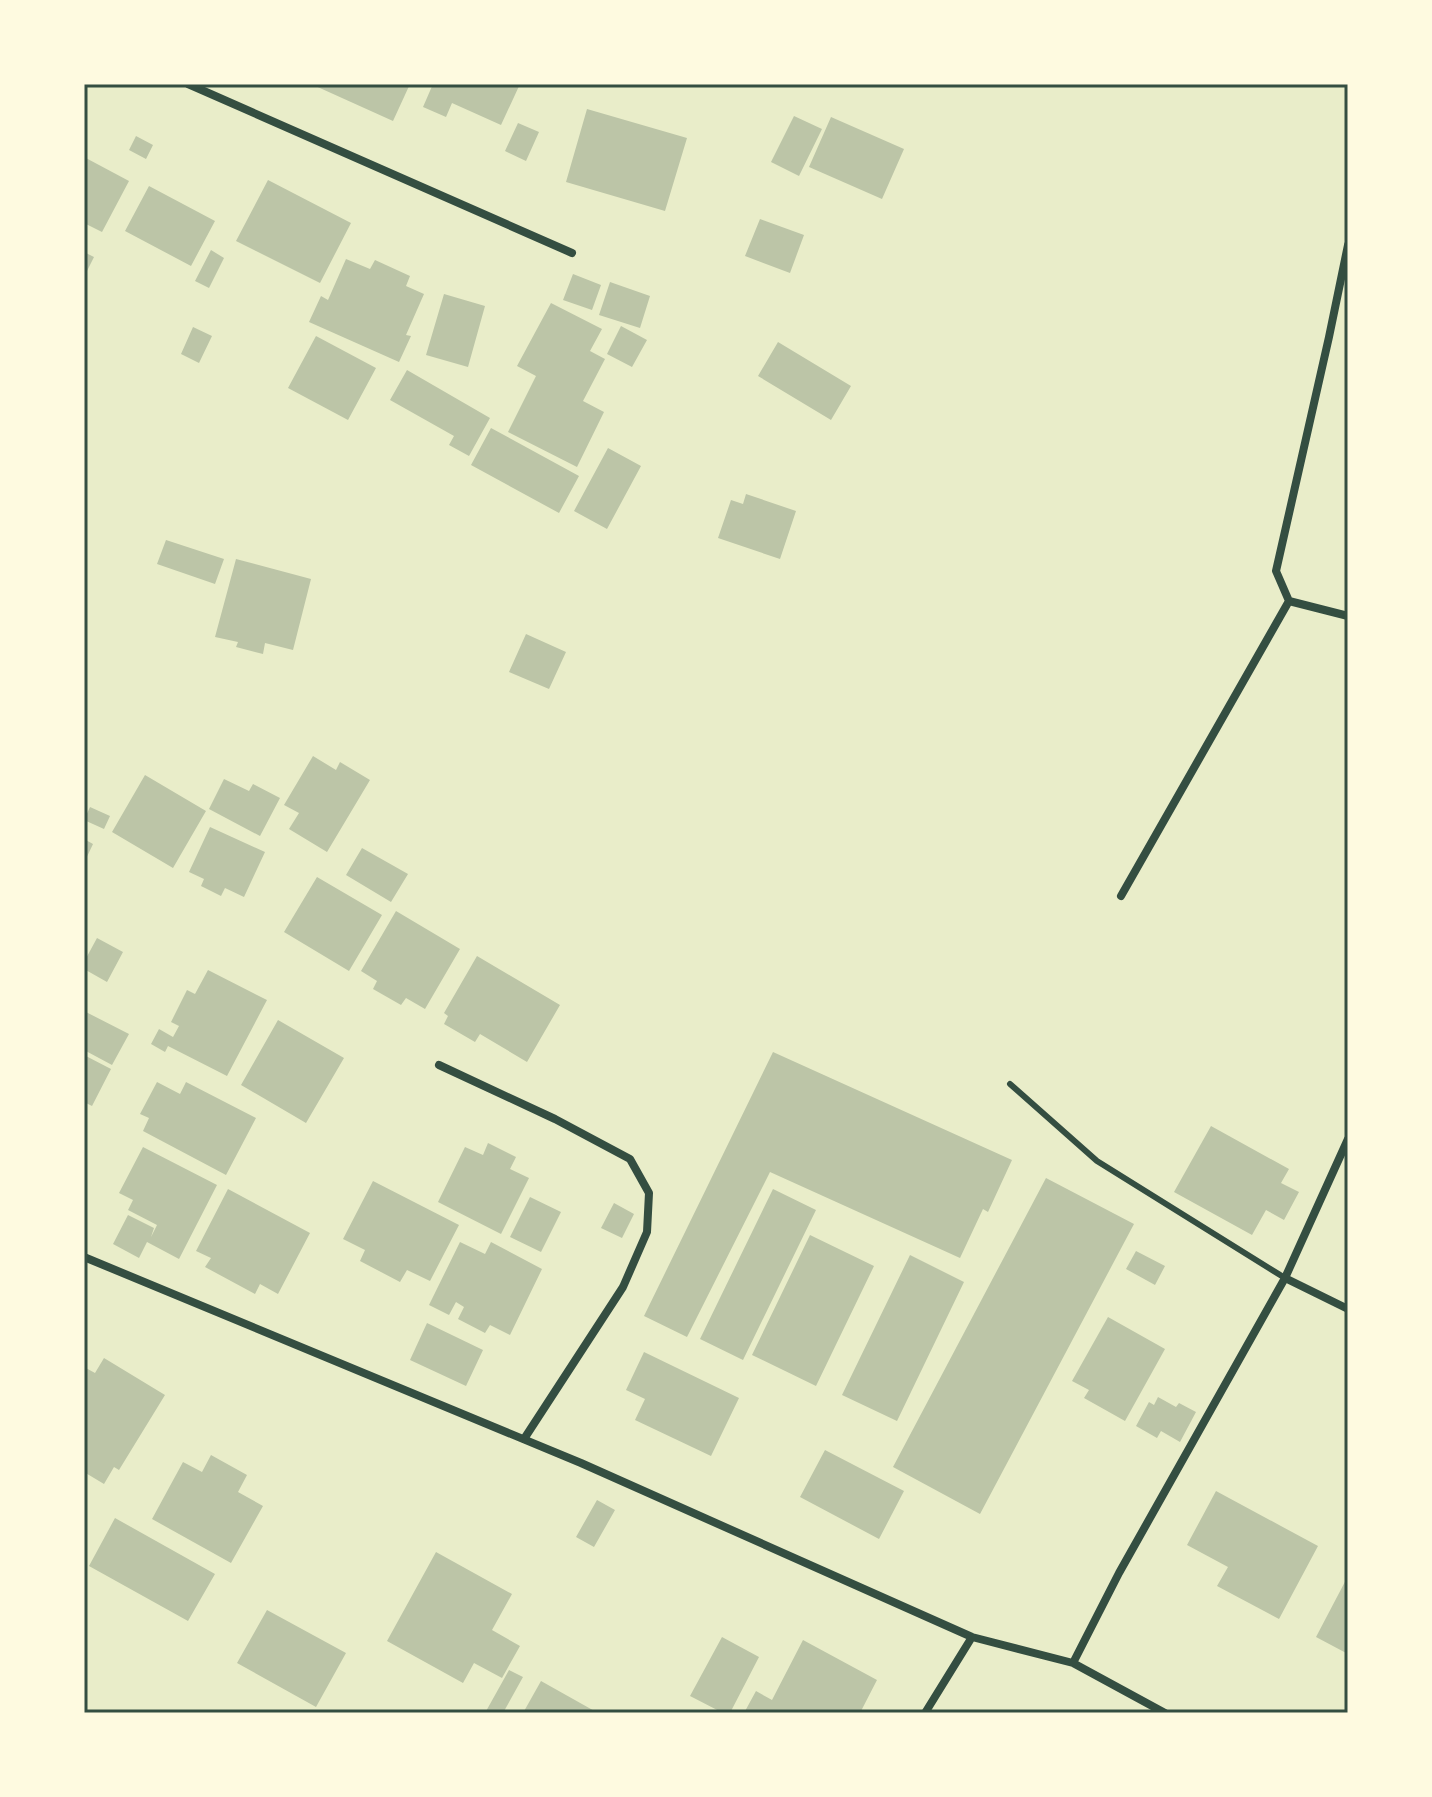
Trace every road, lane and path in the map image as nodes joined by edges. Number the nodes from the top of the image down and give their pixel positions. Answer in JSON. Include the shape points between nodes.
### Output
{"nodes":[{"id":1,"x":188,"y":84,"type":"edge"},
{"id":2,"x":1348,"y":245,"type":"edge"},
{"id":3,"x":572,"y":253,"type":"dead end"},
{"id":4,"x":1289,"y":601,"type":"junction"},
{"id":5,"x":1348,"y":616,"type":"edge"},
{"id":6,"x":1121,"y":896,"type":"dead end"},
{"id":7,"x":439,"y":1065,"type":"dead end"},
{"id":8,"x":1010,"y":1084,"type":"dead end"},
{"id":9,"x":1347,"y":1145,"type":"edge"},
{"id":10,"x":84,"y":1257,"type":"edge"},
{"id":11,"x":1285,"y":1278,"type":"junction"},
{"id":12,"x":1348,"y":1309,"type":"edge"},
{"id":13,"x":524,"y":1439,"type":"junction"},
{"id":14,"x":972,"y":1637,"type":"junction"},
{"id":15,"x":1073,"y":1663,"type":"junction"},
{"id":16,"x":925,"y":1713,"type":"edge"},
{"id":17,"x":1165,"y":1713,"type":"edge"}],
"edges":[{"from":1,"to":3,"type":"street"},
{"from":2,"to":4,"type":"street","via":[[1276,571]]},
{"from":4,"to":5,"type":"street"},
{"from":4,"to":6,"type":"street"},
{"from":7,"to":13,"type":"street","via":[[630,1159],[649,1193],[647,1232],[623,1287]]},
{"from":8,"to":11,"type":"lane","via":[[1097,1161]]},
{"from":9,"to":11,"type":"street"},
{"from":10,"to":13,"type":"street"},
{"from":11,"to":12,"type":"street"},
{"from":11,"to":15,"type":"street"},
{"from":13,"to":14,"type":"street"},
{"from":14,"to":15,"type":"street"},
{"from":14,"to":16,"type":"street"},
{"from":15,"to":17,"type":"street"}]}
